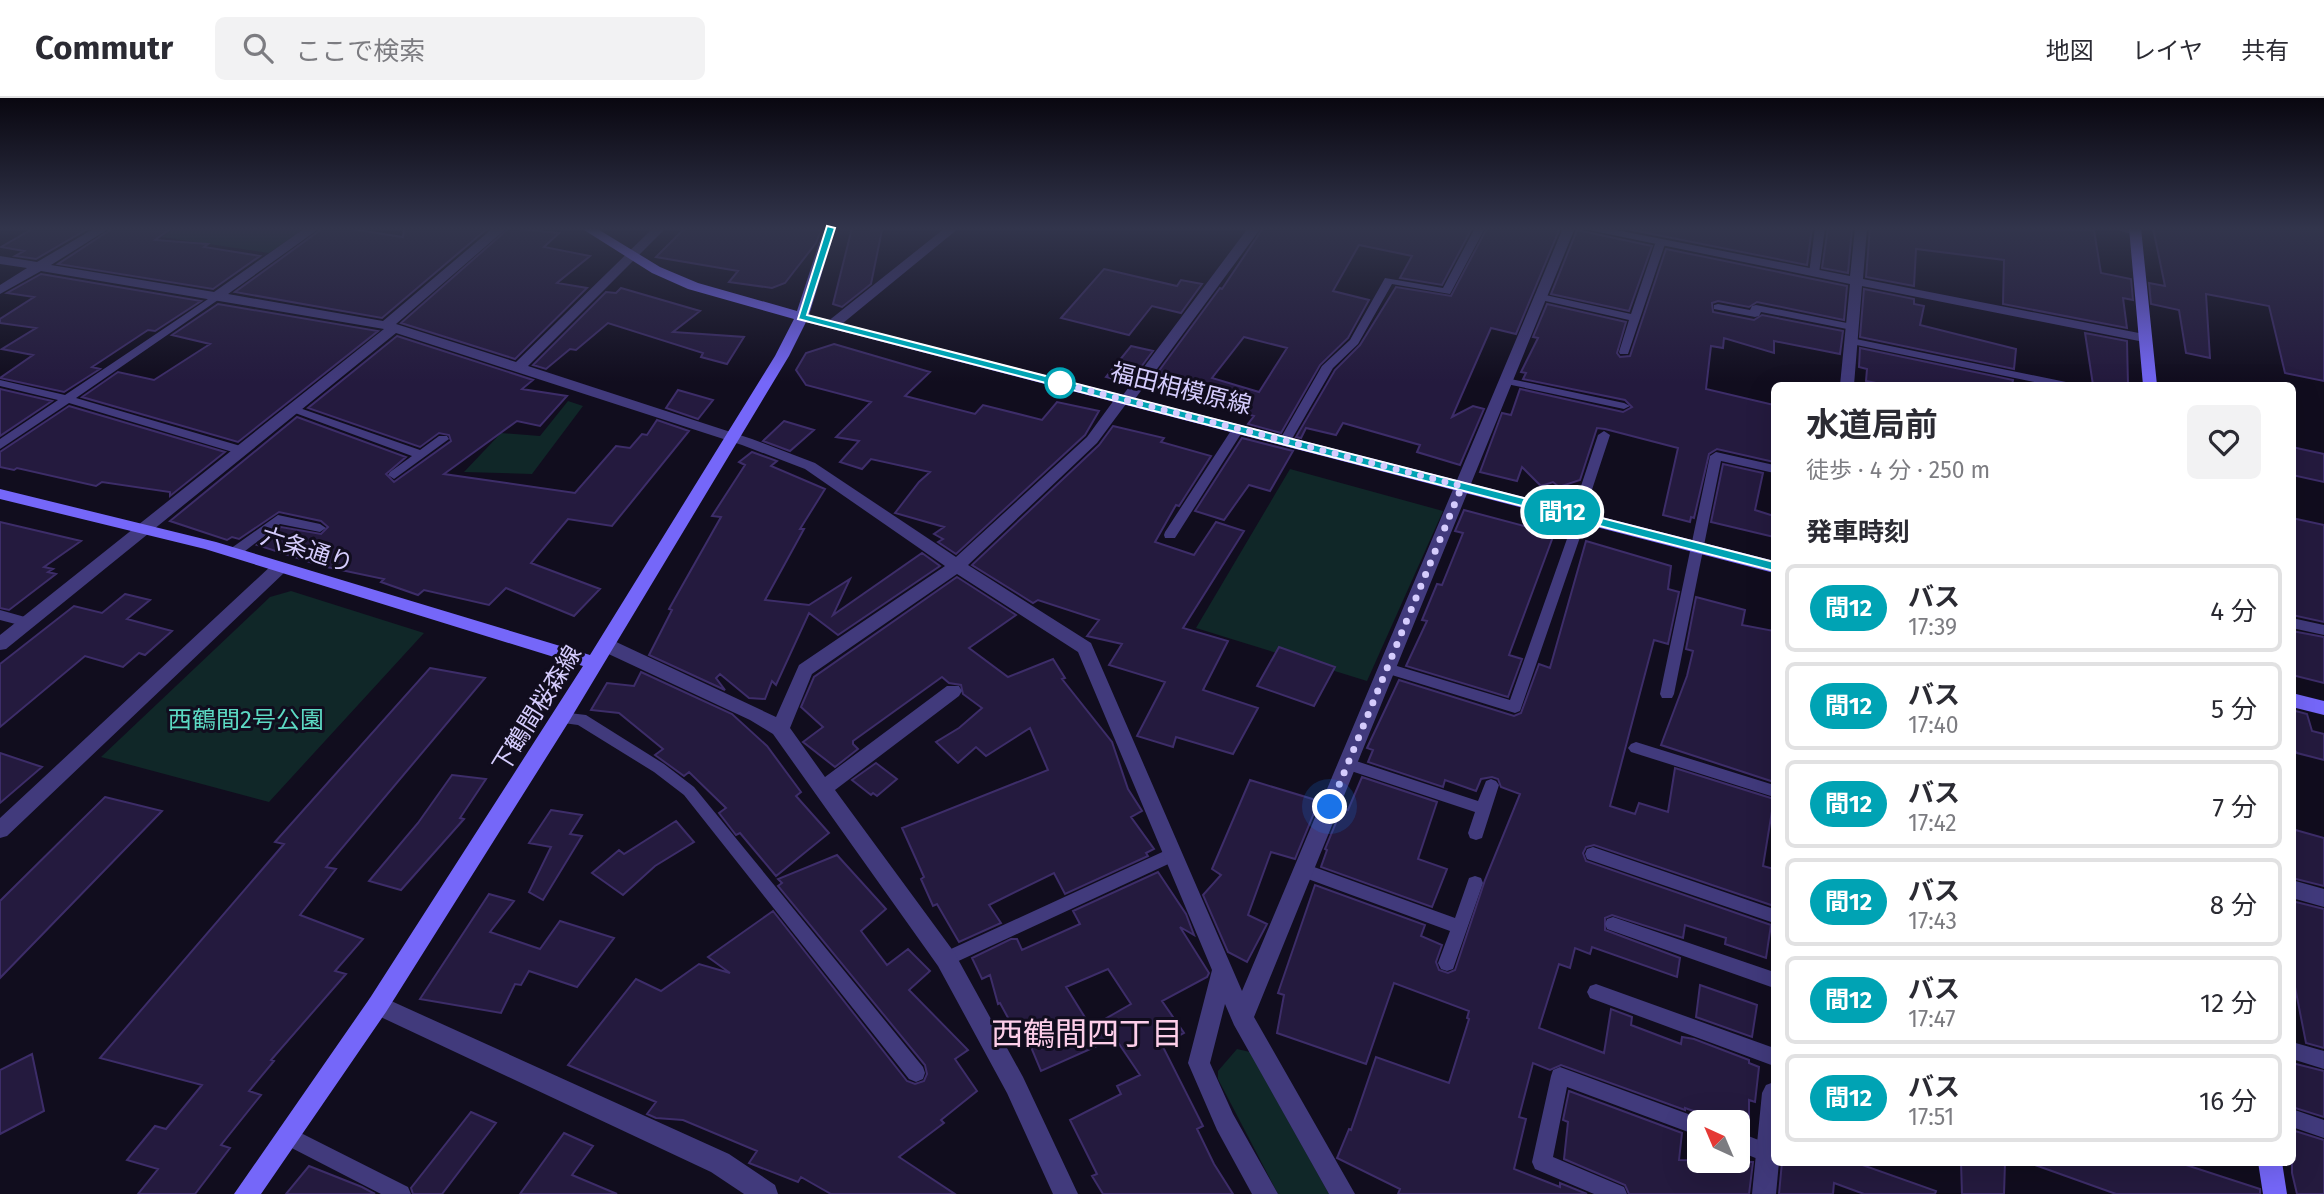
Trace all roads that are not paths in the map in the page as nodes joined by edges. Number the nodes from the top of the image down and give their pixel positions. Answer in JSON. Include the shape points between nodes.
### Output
{"nodes":[{"id":1,"x":18,"y":279,"type":"edge"},
{"id":2,"x":108,"y":279,"type":"edge"},
{"id":3,"x":241,"y":279,"type":"edge"},
{"id":4,"x":443,"y":279,"type":"edge"},
{"id":5,"x":608,"y":279,"type":"edge"},
{"id":6,"x":679,"y":279,"type":"edge"},
{"id":7,"x":814,"y":279,"type":"edge"},
{"id":8,"x":889,"y":279,"type":"edge"},
{"id":9,"x":1216,"y":279,"type":"edge"},
{"id":10,"x":1453,"y":279,"type":"edge"},
{"id":11,"x":1548,"y":279,"type":"edge"},
{"id":12,"x":1649,"y":279,"type":"edge"},
{"id":13,"x":1847,"y":279,"type":"edge"},
{"id":14,"x":2139,"y":279,"type":"edge"},
{"id":15,"x":1857,"y":281,"type":"junction"},
{"id":16,"x":0,"y":290,"type":"edge"},
{"id":17,"x":1541,"y":297,"type":"junction"},
{"id":18,"x":214,"y":298,"type":"junction"},
{"id":19,"x":1718,"y":307,"type":"dead end"},
{"id":20,"x":802,"y":317,"type":"junction"},
{"id":21,"x":1636,"y":318,"type":"junction"},
{"id":22,"x":832,"y":325,"type":"junction"},
{"id":23,"x":389,"y":326,"type":"junction"},
{"id":24,"x":1851,"y":334,"type":"junction"},
{"id":25,"x":2144,"y":338,"type":"junction"},
{"id":26,"x":1624,"y":352,"type":"dead end"},
{"id":27,"x":517,"y":368,"type":"junction"},
{"id":28,"x":1506,"y":381,"type":"junction"},
{"id":29,"x":1847,"y":382,"type":"edge"},
{"id":30,"x":2053,"y":382,"type":"edge"},
{"id":31,"x":2150,"y":382,"type":"edge"},
{"id":32,"x":0,"y":383,"type":"edge"},
{"id":33,"x":67,"y":400,"type":"junction"},
{"id":34,"x":1124,"y":400,"type":"junction"},
{"id":35,"x":1624,"y":406,"type":"dead end"},
{"id":36,"x":291,"y":408,"type":"junction"},
{"id":37,"x":1238,"y":429,"type":"junction"},
{"id":38,"x":1604,"y":435,"type":"dead end"},
{"id":39,"x":732,"y":438,"type":"junction"},
{"id":40,"x":443,"y":439,"type":"dead end"},
{"id":41,"x":1285,"y":441,"type":"junction"},
{"id":42,"x":0,"y":445,"type":"edge"},
{"id":43,"x":240,"y":450,"type":"junction"},
{"id":44,"x":421,"y":455,"type":"junction"},
{"id":45,"x":1771,"y":468,"type":"edge"},
{"id":46,"x":394,"y":475,"type":"dead end"},
{"id":47,"x":1462,"y":486,"type":"junction"},
{"id":48,"x":0,"y":494,"type":"edge"},
{"id":49,"x":1579,"y":516,"type":"junction"},
{"id":50,"x":144,"y":527,"type":"junction"},
{"id":51,"x":320,"y":528,"type":"dead end"},
{"id":52,"x":1170,"y":535,"type":"dead end"},
{"id":53,"x":1698,"y":547,"type":"junction"},
{"id":54,"x":235,"y":552,"type":"junction"},
{"id":55,"x":957,"y":566,"type":"junction"},
{"id":56,"x":1771,"y":566,"type":"edge"},
{"id":57,"x":279,"y":568,"type":"junction"},
{"id":58,"x":0,"y":615,"type":"edge"},
{"id":59,"x":27,"y":622,"type":"junction"},
{"id":60,"x":2296,"y":624,"type":"edge"},
{"id":61,"x":2324,"y":630,"type":"edge"},
{"id":62,"x":0,"y":644,"type":"edge"},
{"id":63,"x":601,"y":654,"type":"junction"},
{"id":64,"x":1387,"y":668,"type":"junction"},
{"id":65,"x":953,"y":691,"type":"dead end"},
{"id":66,"x":1667,"y":694,"type":"dead end"},
{"id":67,"x":2296,"y":700,"type":"edge"},
{"id":68,"x":2324,"y":708,"type":"edge"},
{"id":69,"x":561,"y":718,"type":"junction"},
{"id":70,"x":780,"y":729,"type":"junction"},
{"id":71,"x":1636,"y":748,"type":"dead end"},
{"id":72,"x":1347,"y":764,"type":"junction"},
{"id":73,"x":1491,"y":785,"type":"dead end"},
{"id":74,"x":823,"y":789,"type":"junction"},
{"id":75,"x":1771,"y":790,"type":"edge"},
{"id":76,"x":1484,"y":809,"type":"junction"},
{"id":77,"x":5,"y":820,"type":"edge"},
{"id":78,"x":1476,"y":833,"type":"dead end"},
{"id":79,"x":1593,"y":854,"type":"dead end"},
{"id":80,"x":1171,"y":855,"type":"junction"},
{"id":81,"x":1303,"y":870,"type":"junction"},
{"id":82,"x":1475,"y":883,"type":"dead end"},
{"id":83,"x":2296,"y":890,"type":"edge"},
{"id":84,"x":2324,"y":898,"type":"edge"},
{"id":85,"x":1771,"y":915,"type":"edge"},
{"id":86,"x":1613,"y":924,"type":"dead end"},
{"id":87,"x":1460,"y":928,"type":"junction"},
{"id":88,"x":946,"y":958,"type":"junction"},
{"id":89,"x":1447,"y":963,"type":"dead end"},
{"id":90,"x":1223,"y":970,"type":"junction"},
{"id":91,"x":1771,"y":979,"type":"edge"},
{"id":92,"x":1596,"y":992,"type":"dead end"},
{"id":93,"x":378,"y":1006,"type":"junction"},
{"id":94,"x":1242,"y":1018,"type":"junction"},
{"id":95,"x":2296,"y":1051,"type":"edge"},
{"id":96,"x":1771,"y":1056,"type":"edge"},
{"id":97,"x":2324,"y":1060,"type":"edge"},
{"id":98,"x":916,"y":1073,"type":"dead end"},
{"id":99,"x":2296,"y":1119,"type":"edge"},
{"id":100,"x":1687,"y":1123,"type":"edge"},
{"id":101,"x":1771,"y":1123,"type":"edge"},
{"id":102,"x":2324,"y":1129,"type":"edge"},
{"id":103,"x":287,"y":1135,"type":"junction"},
{"id":104,"x":1750,"y":1146,"type":"edge"},
{"id":105,"x":1768,"y":1153,"type":"junction"},
{"id":106,"x":2271,"y":1166,"type":"edge"},
{"id":107,"x":246,"y":1194,"type":"edge"},
{"id":108,"x":401,"y":1194,"type":"edge"},
{"id":109,"x":766,"y":1194,"type":"edge"},
{"id":110,"x":1066,"y":1194,"type":"edge"},
{"id":111,"x":1266,"y":1194,"type":"edge"},
{"id":112,"x":1343,"y":1194,"type":"edge"},
{"id":113,"x":1617,"y":1194,"type":"edge"},
{"id":114,"x":1764,"y":1194,"type":"edge"},
{"id":115,"x":2275,"y":1194,"type":"edge"}],
"edges":[{"from":1,"to":16,"type":"street"},
{"from":2,"to":18,"type":"street"},
{"from":3,"to":18,"type":"street"},
{"from":4,"to":23,"type":"street"},
{"from":5,"to":27,"type":"street"},
{"from":6,"to":20,"type":"street","name":"福田相模原線"},
{"from":7,"to":20,"type":"street","name":"下鶴間桜森線"},
{"from":8,"to":22,"type":"street"},
{"from":9,"to":34,"type":"street"},
{"from":10,"to":41,"type":"lane","via":[[1446,292],[1389,280],[1354,342],[1328,366]]},
{"from":11,"to":17,"type":"street"},
{"from":12,"to":21,"type":"lane"},
{"from":13,"to":15,"type":"street"},
{"from":14,"to":25,"type":"street"},
{"from":15,"to":24,"type":"street"},
{"from":15,"to":25,"type":"street"},
{"from":17,"to":21,"type":"lane"},
{"from":17,"to":28,"type":"street"},
{"from":18,"to":23,"type":"street"},
{"from":18,"to":33,"type":"lane"},
{"from":19,"to":24,"type":"lane","via":[[1755,314],[1756,308]]},
{"from":20,"to":22,"type":"street","name":"福田相模原線"},
{"from":20,"to":39,"type":"street","name":"下鶴間桜森線"},
{"from":21,"to":26,"type":"lane"},
{"from":22,"to":34,"type":"street","name":"福田相模原線"},
{"from":23,"to":27,"type":"street"},
{"from":23,"to":36,"type":"street"},
{"from":24,"to":29,"type":"street"},
{"from":24,"to":30,"type":"lane"},
{"from":25,"to":31,"type":"street"},
{"from":27,"to":39,"type":"street"},
{"from":28,"to":35,"type":"lane"},
{"from":28,"to":47,"type":"street"},
{"from":32,"to":33,"type":"lane"},
{"from":33,"to":42,"type":"lane"},
{"from":33,"to":43,"type":"lane"},
{"from":34,"to":37,"type":"street","name":"福田相模原線"},
{"from":34,"to":55,"type":"street","via":[[1092,440]]},
{"from":36,"to":43,"type":"street"},
{"from":36,"to":44,"type":"lane"},
{"from":37,"to":41,"type":"street","name":"福田相模原線"},
{"from":37,"to":52,"type":"lane"},
{"from":38,"to":49,"type":"lane"},
{"from":39,"to":55,"type":"street","via":[[810,466]]},
{"from":39,"to":63,"type":"street","name":"下鶴間桜森線"},
{"from":40,"to":44,"type":"lane"},
{"from":41,"to":47,"type":"street","name":"福田相模原線"},
{"from":43,"to":50,"type":"street"},
{"from":44,"to":46,"type":"lane"},
{"from":45,"to":53,"type":"lane","via":[[1716,456]]},
{"from":47,"to":49,"type":"street","name":"福田相模原線"},
{"from":47,"to":64,"type":"street"},
{"from":48,"to":50,"type":"street","name":"六条通り"},
{"from":49,"to":53,"type":"street","name":"福田相模原線"},
{"from":49,"to":64,"type":"lane","via":[[1515,707]]},
{"from":50,"to":54,"type":"street","name":"六条通り"},
{"from":50,"to":59,"type":"street"},
{"from":51,"to":54,"type":"lane","via":[[278,519]]},
{"from":53,"to":56,"type":"street","name":"福田相模原線"},
{"from":53,"to":66,"type":"lane"},
{"from":54,"to":57,"type":"street","name":"六条通り"},
{"from":55,"to":70,"type":"street","via":[[805,670]]},
{"from":55,"to":80,"type":"street","via":[[1085,648]]},
{"from":57,"to":63,"type":"street","name":"六条通り"},
{"from":57,"to":77,"type":"street"},
{"from":58,"to":59,"type":"lane"},
{"from":59,"to":62,"type":"street"},
{"from":60,"to":61,"type":"lane"},
{"from":63,"to":69,"type":"street","name":"下鶴間桜森線"},
{"from":63,"to":70,"type":"street","via":[[757,715]]},
{"from":64,"to":72,"type":"street"},
{"from":65,"to":74,"type":"street"},
{"from":67,"to":68,"type":"street"},
{"from":69,"to":93,"type":"street","name":"下鶴間桜森線"},
{"from":69,"to":98,"type":"lane","via":[[581,719],[690,791]]},
{"from":70,"to":74,"type":"street"},
{"from":71,"to":75,"type":"lane"},
{"from":72,"to":76,"type":"lane"},
{"from":72,"to":81,"type":"street"},
{"from":73,"to":76,"type":"lane"},
{"from":74,"to":88,"type":"street"},
{"from":76,"to":78,"type":"lane"},
{"from":79,"to":85,"type":"lane"},
{"from":80,"to":88,"type":"lane"},
{"from":80,"to":90,"type":"street"},
{"from":81,"to":87,"type":"lane"},
{"from":81,"to":94,"type":"street"},
{"from":82,"to":87,"type":"lane"},
{"from":83,"to":84,"type":"street"},
{"from":86,"to":91,"type":"lane"},
{"from":87,"to":89,"type":"lane"},
{"from":88,"to":110,"type":"street"},
{"from":90,"to":94,"type":"street"},
{"from":90,"to":111,"type":"street","via":[[1199,1063],[1225,1122]]},
{"from":92,"to":96,"type":"lane"},
{"from":93,"to":103,"type":"street","name":"下鶴間桜森線"},
{"from":93,"to":109,"type":"street","via":[[719,1163]]},
{"from":94,"to":112,"type":"street"},
{"from":95,"to":97,"type":"lane"},
{"from":99,"to":102,"type":"lane"},
{"from":100,"to":113,"type":"lane","via":[[1560,1076],[1542,1162]]},
{"from":101,"to":105,"type":"street"},
{"from":103,"to":107,"type":"street","name":"下鶴間桜森線"},
{"from":103,"to":108,"type":"lane"},
{"from":104,"to":105,"type":"lane"},
{"from":105,"to":114,"type":"street"},
{"from":106,"to":115,"type":"street"}]}
